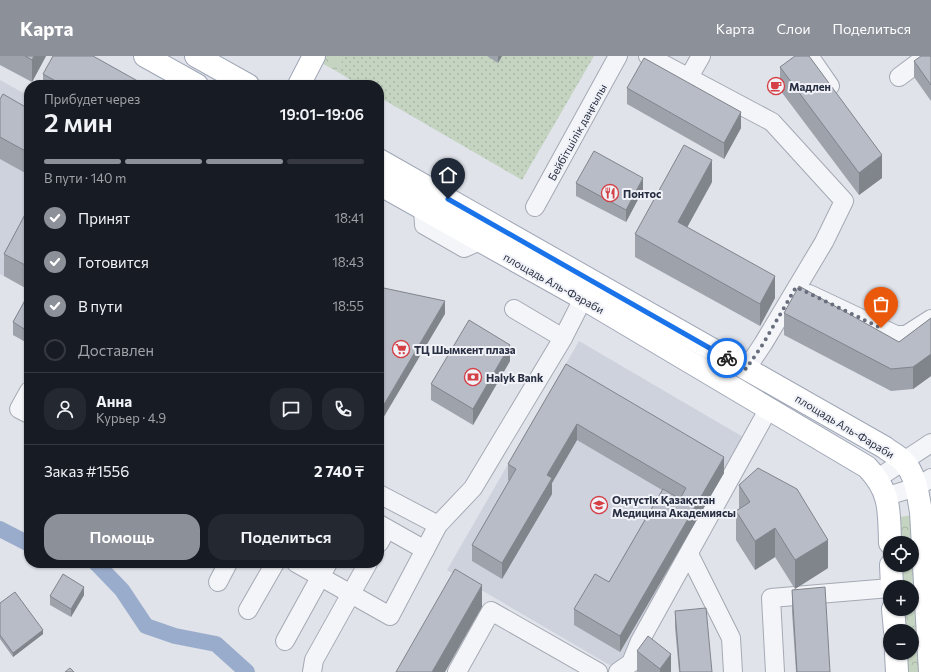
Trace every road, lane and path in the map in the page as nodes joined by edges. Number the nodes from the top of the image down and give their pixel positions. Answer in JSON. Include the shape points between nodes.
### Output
{"nodes":[{"id":1,"x":145,"y":56,"type":"edge"},
{"id":2,"x":314,"y":56,"type":"edge"},
{"id":3,"x":618,"y":56,"type":"edge"},
{"id":4,"x":648,"y":56,"type":"edge"},
{"id":5,"x":700,"y":56,"type":"edge"},
{"id":6,"x":805,"y":56,"type":"edge"},
{"id":7,"x":927,"y":56,"type":"edge"},
{"id":8,"x":203,"y":60,"type":"edge"},
{"id":9,"x":689,"y":76,"type":"junction"},
{"id":10,"x":899,"y":77,"type":"dead end"},
{"id":11,"x":189,"y":80,"type":"edge"},
{"id":12,"x":199,"y":80,"type":"edge"},
{"id":13,"x":239,"y":80,"type":"edge"},
{"id":14,"x":302,"y":80,"type":"edge"},
{"id":15,"x":838,"y":97,"type":"edge"},
{"id":16,"x":384,"y":163,"type":"edge"},
{"id":17,"x":384,"y":187,"type":"edge"},
{"id":18,"x":535,"y":207,"type":"dead end"},
{"id":19,"x":796,"y":287,"type":"junction"},
{"id":20,"x":588,"y":290,"type":"junction"},
{"id":21,"x":514,"y":309,"type":"dead end"},
{"id":22,"x":931,"y":319,"type":"edge"},
{"id":23,"x":563,"y":338,"type":"junction"},
{"id":24,"x":746,"y":369,"type":"junction"},
{"id":25,"x":24,"y":400,"type":"edge"},
{"id":26,"x":769,"y":408,"type":"junction"},
{"id":27,"x":24,"y":412,"type":"edge"},
{"id":28,"x":931,"y":443,"type":"edge"},
{"id":29,"x":904,"y":462,"type":"junction"},
{"id":30,"x":924,"y":483,"type":"edge"},
{"id":31,"x":882,"y":487,"type":"junction"},
{"id":32,"x":384,"y":497,"type":"edge"},
{"id":33,"x":438,"y":525,"type":"junction"},
{"id":34,"x":384,"y":533,"type":"edge"},
{"id":35,"x":889,"y":536,"type":"edge"},
{"id":36,"x":425,"y":550,"type":"junction"},
{"id":37,"x":688,"y":554,"type":"junction"},
{"id":38,"x":225,"y":568,"type":"edge"},
{"id":39,"x":272,"y":568,"type":"edge"},
{"id":40,"x":365,"y":568,"type":"edge"},
{"id":41,"x":324,"y":570,"type":"edge"},
{"id":42,"x":218,"y":582,"type":"dead end"},
{"id":43,"x":883,"y":588,"type":"edge"},
{"id":44,"x":351,"y":594,"type":"junction"},
{"id":45,"x":248,"y":610,"type":"dead end"},
{"id":46,"x":285,"y":641,"type":"dead end"},
{"id":47,"x":896,"y":660,"type":"edge"},
{"id":48,"x":313,"y":666,"type":"edge"},
{"id":49,"x":456,"y":672,"type":"edge"},
{"id":50,"x":598,"y":672,"type":"edge"},
{"id":51,"x":618,"y":672,"type":"edge"},
{"id":52,"x":733,"y":672,"type":"edge"},
{"id":53,"x":775,"y":672,"type":"edge"},
{"id":54,"x":897,"y":672,"type":"edge"},
{"id":55,"x":930,"y":672,"type":"edge"}],
"edges":[{"from":1,"to":11,"type":"main road"},
{"from":2,"to":14,"type":"main road"},
{"from":3,"to":18,"type":"street","name":"Бейбітшілік даңғылы"},
{"from":4,"to":9,"type":"street"},
{"from":5,"to":9,"type":"street"},
{"from":6,"to":15,"type":"street","via":[[812,60]]},
{"from":7,"to":10,"type":"street"},
{"from":8,"to":12,"type":"street"},
{"from":8,"to":13,"type":"main road"},
{"from":9,"to":19,"type":"street","via":[[772,122],[844,201],[824,242]]},
{"from":16,"to":20,"type":"main road","name":"площадь Аль-Фараби"},
{"from":17,"to":20,"type":"main road","name":"площадь Аль-Фараби","via":[[480,241]]},
{"from":19,"to":22,"type":"street","via":[[896,335],[906,335]]},
{"from":19,"to":24,"type":"street"},
{"from":20,"to":23,"type":"street"},
{"from":20,"to":24,"type":"main road","name":"площадь Аль-Фараби"},
{"from":20,"to":26,"type":"main road","name":"площадь Аль-Фараби"},
{"from":21,"to":23,"type":"street"},
{"from":23,"to":33,"type":"street","via":[[473,488]]},
{"from":24,"to":29,"type":"main road","name":"площадь Аль-Фараби","via":[[884,447]]},
{"from":25,"to":27,"type":"street","via":[[19,409]]},
{"from":26,"to":31,"type":"main road","name":"площадь Аль-Фараби","via":[[867,467]]},
{"from":26,"to":37,"type":"street"},
{"from":28,"to":29,"type":"street"},
{"from":29,"to":30,"type":"main road","name":"площадь Аль-Фараби","via":[[912,474]]},
{"from":29,"to":31,"type":"street"},
{"from":30,"to":31,"type":"street"},
{"from":30,"to":55,"type":"main road","name":"площадь Аль-Фараби","via":[[921,512]]},
{"from":31,"to":35,"type":"main road"},
{"from":32,"to":33,"type":"street"},
{"from":33,"to":36,"type":"street"},
{"from":34,"to":36,"type":"street"},
{"from":36,"to":44,"type":"street","via":[[390,616]]},
{"from":37,"to":51,"type":"street","via":[[640,641],[631,663]]},
{"from":37,"to":52,"type":"street","via":[[731,638]]},
{"from":38,"to":42,"type":"street"},
{"from":39,"to":45,"type":"street"},
{"from":40,"to":44,"type":"street"},
{"from":41,"to":44,"type":"street"},
{"from":41,"to":46,"type":"street"},
{"from":43,"to":53,"type":"street","via":[[771,598]]},
{"from":44,"to":48,"type":"street"},
{"from":47,"to":54,"type":"main road"},
{"from":49,"to":50,"type":"street","via":[[491,611]]}]}
